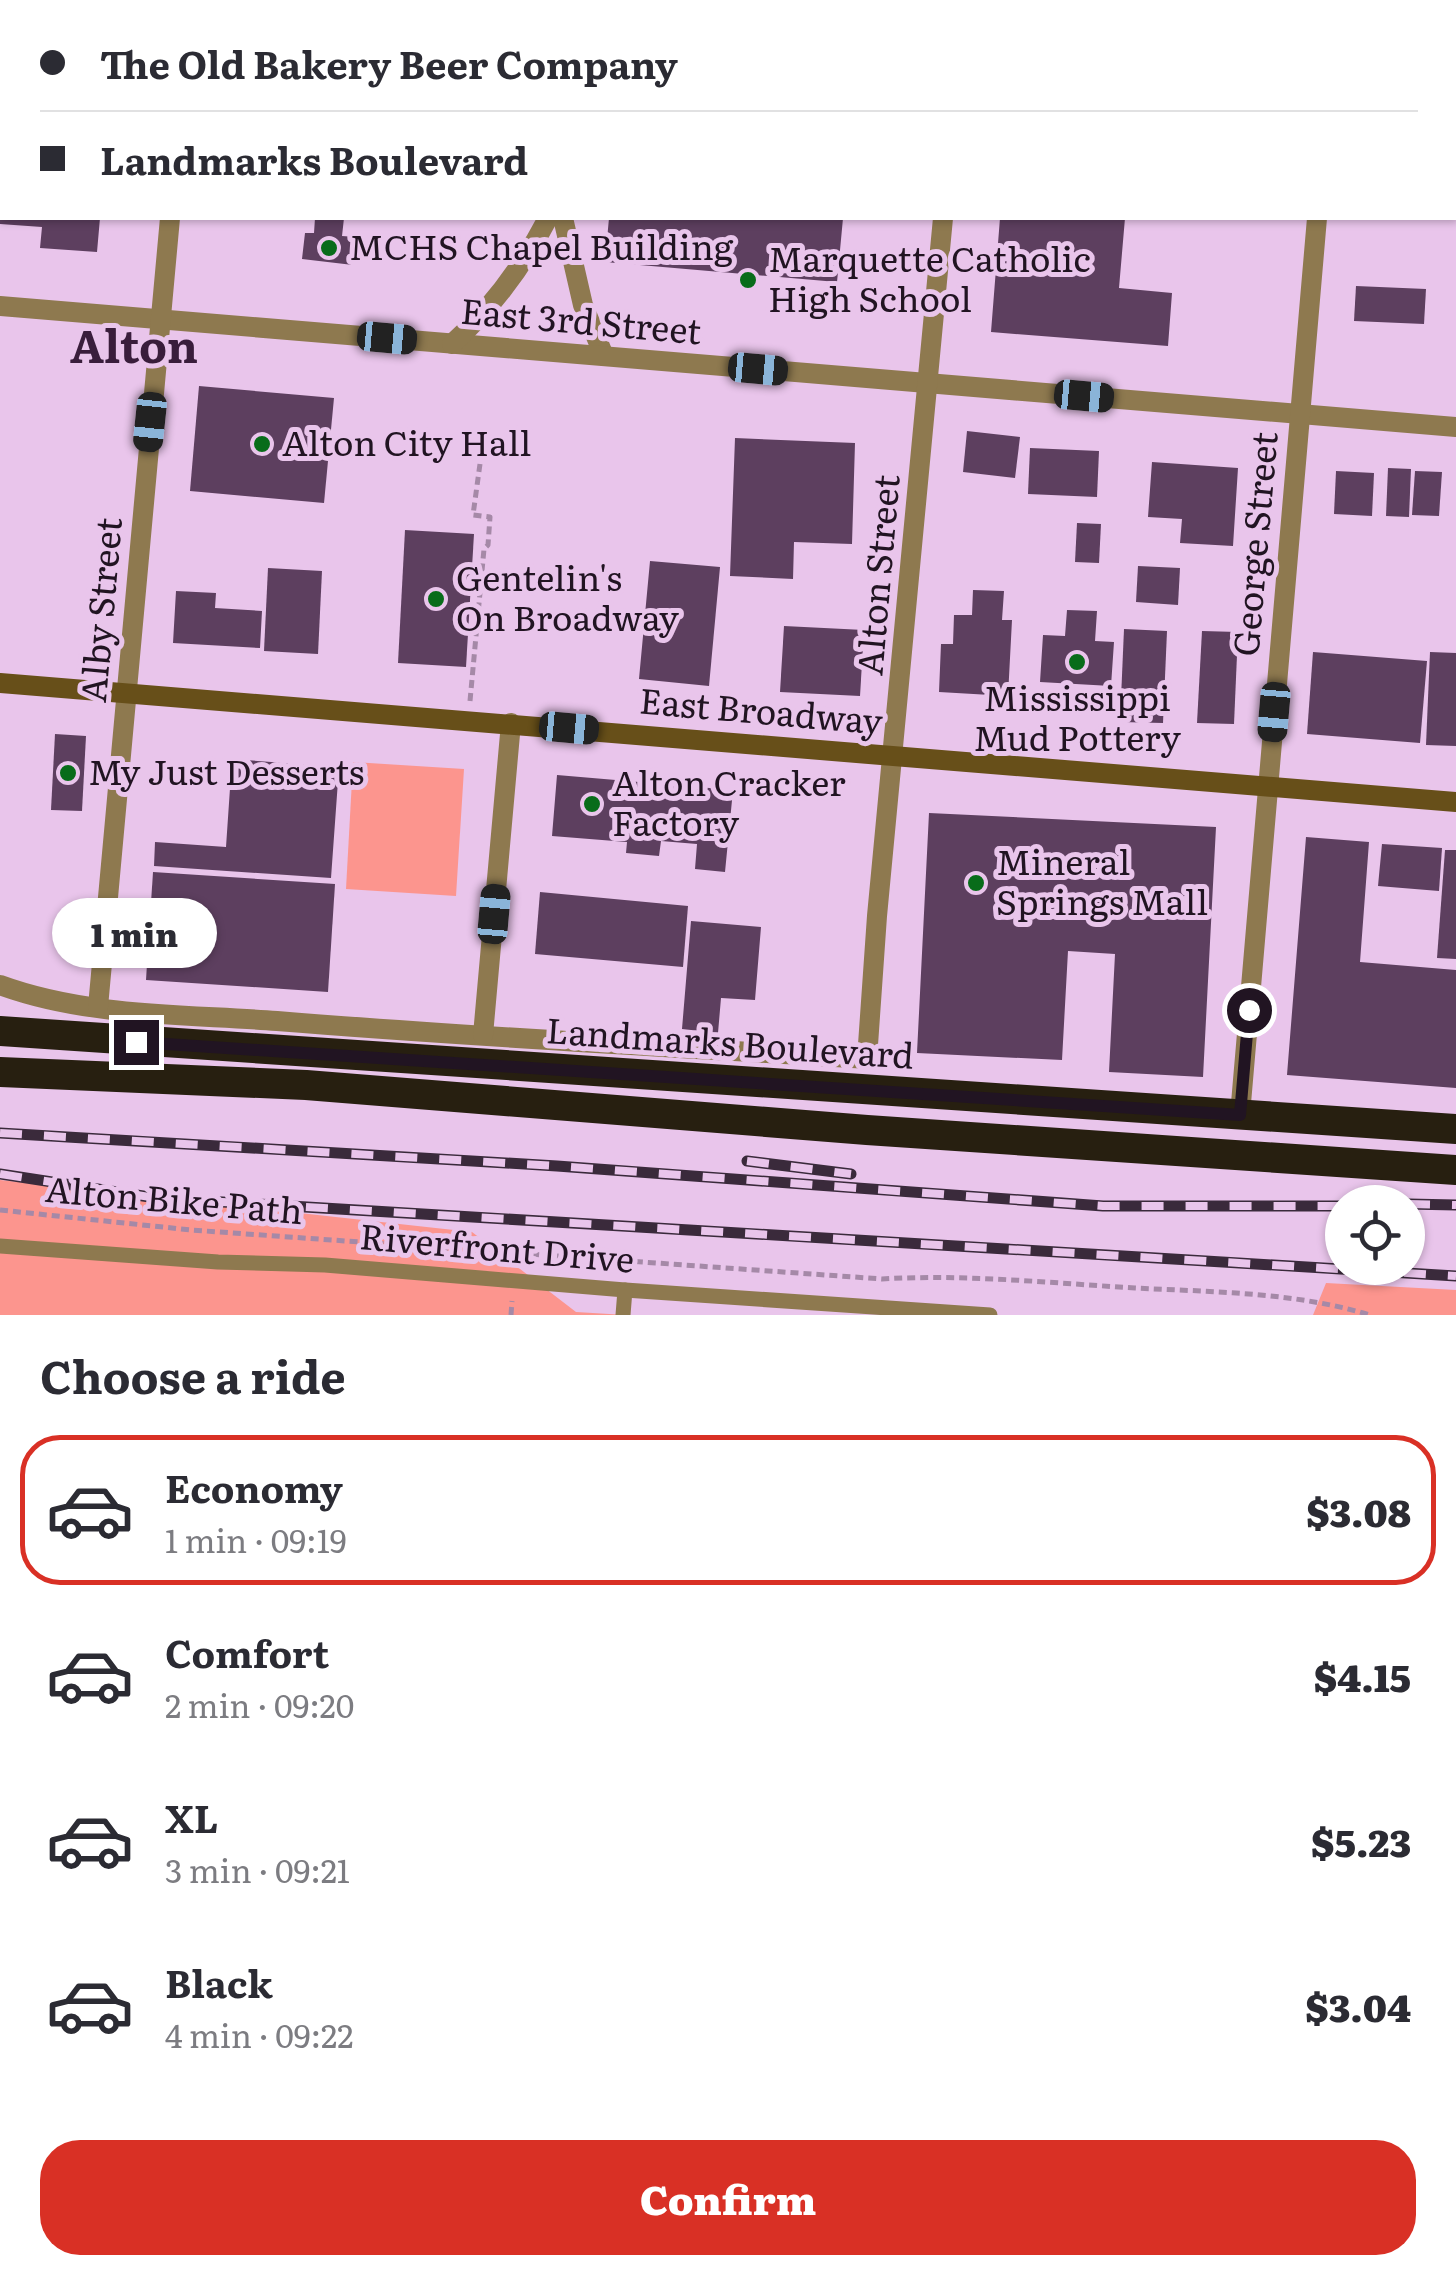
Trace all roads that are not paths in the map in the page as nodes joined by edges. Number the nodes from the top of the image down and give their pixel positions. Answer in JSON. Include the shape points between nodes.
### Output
{"nodes":[{"id":1,"x":170,"y":220,"type":"edge"},
{"id":2,"x":547,"y":220,"type":"edge"},
{"id":3,"x":563,"y":220,"type":"edge"},
{"id":4,"x":943,"y":220,"type":"edge"},
{"id":5,"x":1316,"y":220,"type":"edge"},
{"id":6,"x":0,"y":306,"type":"edge"},
{"id":7,"x":161,"y":319,"type":"junction"},
{"id":8,"x":452,"y":344,"type":"junction"},
{"id":9,"x":604,"y":356,"type":"junction"},
{"id":10,"x":930,"y":384,"type":"junction"},
{"id":11,"x":1299,"y":414,"type":"junction"},
{"id":12,"x":1456,"y":427,"type":"edge"},
{"id":13,"x":0,"y":683,"type":"edge"},
{"id":14,"x":128,"y":693,"type":"junction"},
{"id":15,"x":511,"y":723,"type":"junction"},
{"id":16,"x":894,"y":756,"type":"junction"},
{"id":17,"x":1268,"y":787,"type":"junction"},
{"id":18,"x":1456,"y":802,"type":"edge"},
{"id":19,"x":0,"y":984,"type":"edge"},
{"id":20,"x":98,"y":1007,"type":"junction"},
{"id":21,"x":0,"y":1031,"type":"edge"},
{"id":22,"x":482,"y":1036,"type":"junction"},
{"id":23,"x":0,"y":1072,"type":"edge"},
{"id":24,"x":1240,"y":1115,"type":"junction"},
{"id":25,"x":1456,"y":1129,"type":"edge"},
{"id":26,"x":1456,"y":1170,"type":"edge"},
{"id":27,"x":0,"y":1246,"type":"edge"},
{"id":28,"x":625,"y":1290,"type":"junction"},
{"id":29,"x":623,"y":1315,"type":"edge"},
{"id":30,"x":990,"y":1315,"type":"edge"}],
"edges":[{"from":1,"to":7,"type":"street","name":"Alby Street"},
{"from":2,"to":8,"type":"street","via":[[512,280]]},
{"from":3,"to":9,"type":"street","via":[[578,287]]},
{"from":4,"to":10,"type":"street","name":"Alton Street"},
{"from":5,"to":11,"type":"street","name":"George Street"},
{"from":6,"to":7,"type":"street","name":"East 3rd Street"},
{"from":7,"to":8,"type":"street","name":"East 3rd Street"},
{"from":7,"to":14,"type":"street","name":"Alby Street"},
{"from":8,"to":9,"type":"street","name":"East 3rd Street"},
{"from":9,"to":10,"type":"street","name":"East 3rd Street"},
{"from":10,"to":11,"type":"street","name":"East 3rd Street"},
{"from":10,"to":16,"type":"street","name":"Alton Street"},
{"from":11,"to":12,"type":"street","name":"East 3rd Street"},
{"from":11,"to":17,"type":"street","name":"George Street"},
{"from":13,"to":14,"type":"street","name":"East Broadway"},
{"from":14,"to":15,"type":"street","name":"East Broadway"},
{"from":14,"to":20,"type":"street","name":"Alby Street"},
{"from":15,"to":16,"type":"street","name":"East Broadway"},
{"from":15,"to":22,"type":"street"},
{"from":16,"to":17,"type":"street","name":"East Broadway"},
{"from":16,"to":22,"type":"street","name":"Alton Street","via":[[867,1058]]},
{"from":17,"to":18,"type":"street","name":"East Broadway"},
{"from":17,"to":24,"type":"street","name":"George Street"},
{"from":19,"to":20,"type":"street","via":[[34,998]]},
{"from":20,"to":22,"type":"street"},
{"from":21,"to":24,"type":"highway","name":"Landmarks Boulevard"},
{"from":23,"to":26,"type":"highway","name":"Landmarks Boulevard","via":[[325,1086]]},
{"from":24,"to":25,"type":"highway","name":"Landmarks Boulevard"},
{"from":27,"to":28,"type":"lane","name":"Riverfront Drive"},
{"from":28,"to":29,"type":"lane"},
{"from":28,"to":30,"type":"lane","name":"Riverfront Drive"}]}
